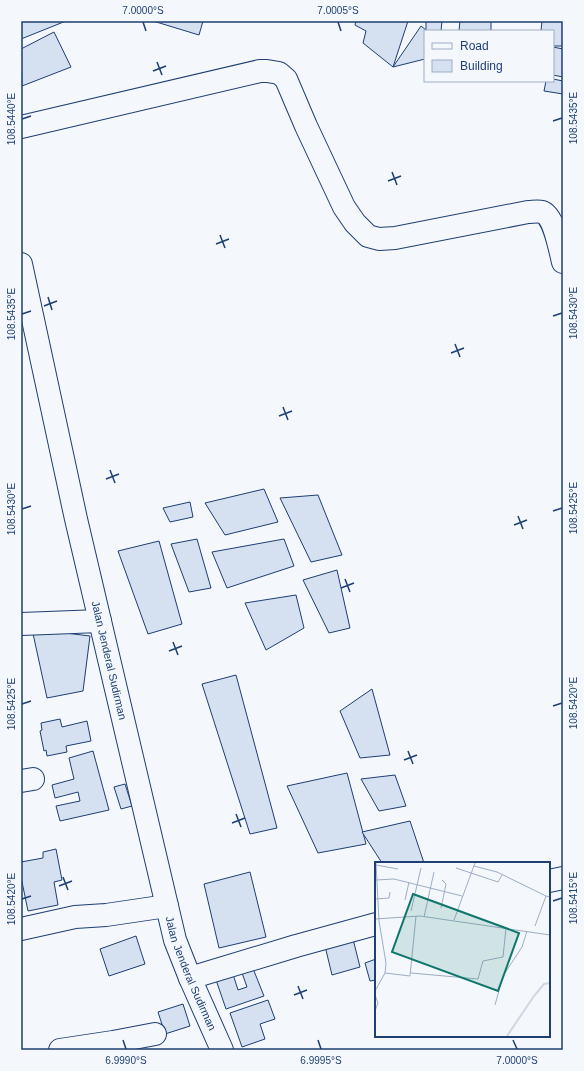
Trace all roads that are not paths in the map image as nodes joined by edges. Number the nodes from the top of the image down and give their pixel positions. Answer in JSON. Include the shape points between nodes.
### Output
{"nodes":[{"id":1,"x":21,"y":127,"type":"edge"},
{"id":2,"x":563,"y":262,"type":"edge"},
{"id":3,"x":21,"y":264,"type":"edge"},
{"id":4,"x":100,"y":621,"type":"junction"},
{"id":5,"x":21,"y":622,"type":"edge"},
{"id":6,"x":563,"y":878,"type":"edge"},
{"id":7,"x":550,"y":881,"type":"edge"},
{"id":8,"x":167,"y":906,"type":"junction"},
{"id":9,"x":375,"y":924,"type":"edge"},
{"id":10,"x":21,"y":929,"type":"edge"},
{"id":11,"x":190,"y":978,"type":"junction"},
{"id":12,"x":155,"y":1034,"type":"dead end"},
{"id":13,"x":60,"y":1050,"type":"edge"},
{"id":14,"x":222,"y":1050,"type":"edge"}],
"edges":[{"from":1,"to":2,"type":"street","via":[[260,71],[278,73],[286,79],[344,207],[368,236],[379,239],[395,238],[528,212],[542,212],[552,222]]},
{"from":3,"to":4,"type":"street","name":"Jalan Jenderal Sudirman"},
{"from":4,"to":5,"type":"street"},
{"from":4,"to":8,"type":"street","name":"Jalan Jenderal Sudirman"},
{"from":6,"to":7,"type":"street"},
{"from":8,"to":10,"type":"street","via":[[75,917]]},
{"from":8,"to":11,"type":"street","name":"Jalan Jenderal Sudirman"},
{"from":9,"to":11,"type":"street"},
{"from":11,"to":14,"type":"street","name":"Jalan Jenderal Sudirman"},
{"from":12,"to":13,"type":"street"}]}
